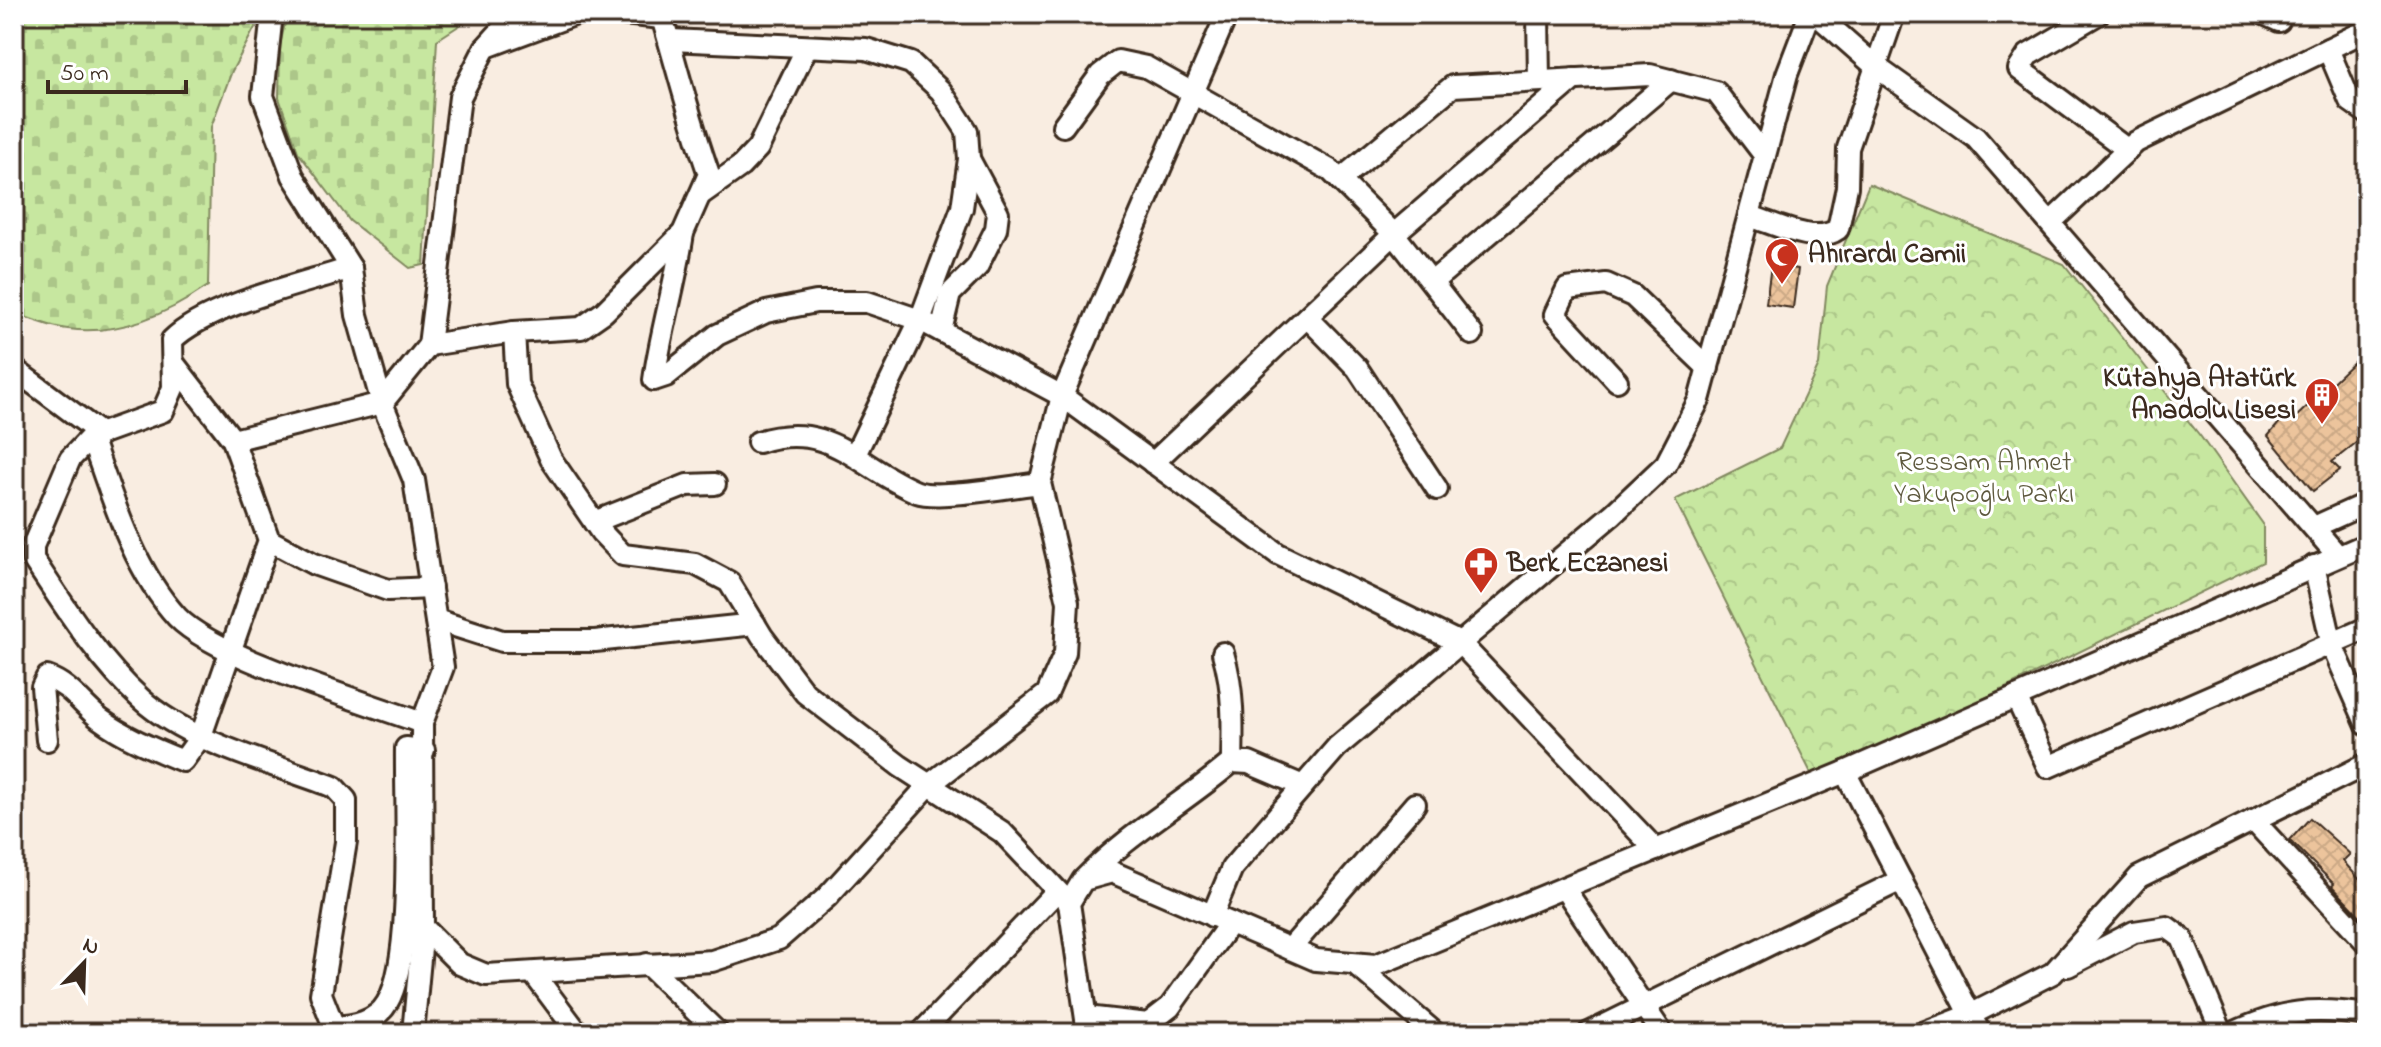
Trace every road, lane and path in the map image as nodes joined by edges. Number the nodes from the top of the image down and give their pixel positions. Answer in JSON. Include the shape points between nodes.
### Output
{"nodes":[{"id":1,"x":272,"y":14,"type":"edge"},
{"id":2,"x":516,"y":14,"type":"edge"},
{"id":3,"x":576,"y":14,"type":"edge"},
{"id":4,"x":623,"y":14,"type":"edge"},
{"id":5,"x":1227,"y":14,"type":"edge"},
{"id":6,"x":1538,"y":14,"type":"edge"},
{"id":7,"x":1810,"y":14,"type":"edge"},
{"id":8,"x":1816,"y":14,"type":"edge"},
{"id":9,"x":1894,"y":14,"type":"edge"},
{"id":10,"x":2098,"y":14,"type":"edge"},
{"id":11,"x":664,"y":15,"type":"edge"},
{"id":12,"x":2367,"y":30,"type":"edge"},
{"id":13,"x":671,"y":40,"type":"junction"},
{"id":14,"x":807,"y":47,"type":"junction"},
{"id":15,"x":485,"y":48,"type":"junction"},
{"id":16,"x":2328,"y":49,"type":"junction"},
{"id":17,"x":1875,"y":66,"type":"junction"},
{"id":18,"x":1574,"y":79,"type":"junction"},
{"id":19,"x":1671,"y":80,"type":"junction"},
{"id":20,"x":1539,"y":81,"type":"junction"},
{"id":21,"x":1192,"y":95,"type":"junction"},
{"id":22,"x":2367,"y":113,"type":"edge"},
{"id":23,"x":1063,"y":126,"type":"dead end"},
{"id":24,"x":2128,"y":150,"type":"junction"},
{"id":25,"x":1765,"y":156,"type":"junction"},
{"id":26,"x":969,"y":159,"type":"junction"},
{"id":27,"x":1340,"y":180,"type":"junction"},
{"id":28,"x":700,"y":195,"type":"junction"},
{"id":29,"x":1749,"y":216,"type":"junction"},
{"id":30,"x":2051,"y":222,"type":"junction"},
{"id":31,"x":683,"y":233,"type":"junction"},
{"id":32,"x":1394,"y":234,"type":"junction"},
{"id":33,"x":351,"y":268,"type":"junction"},
{"id":34,"x":1432,"y":282,"type":"junction"},
{"id":35,"x":1307,"y":317,"type":"junction"},
{"id":36,"x":920,"y":320,"type":"junction"},
{"id":37,"x":941,"y":331,"type":"junction"},
{"id":38,"x":514,"y":332,"type":"junction"},
{"id":39,"x":1472,"y":334,"type":"dead end"},
{"id":40,"x":429,"y":345,"type":"junction"},
{"id":41,"x":175,"y":365,"type":"junction"},
{"id":42,"x":1708,"y":368,"type":"junction"},
{"id":43,"x":14,"y":369,"type":"edge"},
{"id":44,"x":1617,"y":381,"type":"dead end"},
{"id":45,"x":1062,"y":396,"type":"junction"},
{"id":46,"x":382,"y":403,"type":"junction"},
{"id":47,"x":96,"y":435,"type":"junction"},
{"id":48,"x":233,"y":440,"type":"junction"},
{"id":49,"x":758,"y":442,"type":"dead end"},
{"id":50,"x":855,"y":455,"type":"junction"},
{"id":51,"x":1153,"y":463,"type":"junction"},
{"id":52,"x":1040,"y":483,"type":"junction"},
{"id":53,"x":715,"y":484,"type":"dead end"},
{"id":54,"x":1437,"y":489,"type":"dead end"},
{"id":55,"x":2367,"y":503,"type":"edge"},
{"id":56,"x":594,"y":522,"type":"junction"},
{"id":57,"x":2314,"y":527,"type":"junction"},
{"id":58,"x":269,"y":540,"type":"junction"},
{"id":59,"x":2367,"y":544,"type":"edge"},
{"id":60,"x":2338,"y":556,"type":"junction"},
{"id":61,"x":2314,"y":566,"type":"junction"},
{"id":62,"x":431,"y":588,"type":"junction"},
{"id":63,"x":436,"y":620,"type":"junction"},
{"id":64,"x":755,"y":624,"type":"junction"},
{"id":65,"x":2367,"y":628,"type":"edge"},
{"id":66,"x":1460,"y":643,"type":"junction"},
{"id":67,"x":2332,"y":645,"type":"junction"},
{"id":68,"x":230,"y":651,"type":"junction"},
{"id":69,"x":1223,"y":653,"type":"dead end"},
{"id":70,"x":2016,"y":697,"type":"junction"},
{"id":71,"x":422,"y":723,"type":"junction"},
{"id":72,"x":2367,"y":725,"type":"edge"},
{"id":73,"x":201,"y":736,"type":"junction"},
{"id":74,"x":47,"y":740,"type":"dead end"},
{"id":75,"x":424,"y":750,"type":"junction"},
{"id":76,"x":1232,"y":762,"type":"junction"},
{"id":77,"x":2367,"y":764,"type":"edge"},
{"id":78,"x":1845,"y":772,"type":"junction"},
{"id":79,"x":929,"y":785,"type":"junction"},
{"id":80,"x":1303,"y":786,"type":"junction"},
{"id":81,"x":1415,"y":804,"type":"dead end"},
{"id":82,"x":2253,"y":820,"type":"junction"},
{"id":83,"x":1656,"y":850,"type":"junction"},
{"id":84,"x":1083,"y":880,"type":"junction"},
{"id":85,"x":1901,"y":880,"type":"junction"},
{"id":86,"x":1564,"y":888,"type":"junction"},
{"id":87,"x":1063,"y":897,"type":"junction"},
{"id":88,"x":1221,"y":919,"type":"junction"},
{"id":89,"x":423,"y":927,"type":"junction"},
{"id":90,"x":2367,"y":943,"type":"edge"},
{"id":91,"x":1290,"y":949,"type":"junction"},
{"id":92,"x":647,"y":964,"type":"junction"},
{"id":93,"x":1355,"y":964,"type":"junction"},
{"id":94,"x":533,"y":973,"type":"junction"},
{"id":95,"x":2053,"y":973,"type":"junction"},
{"id":96,"x":1645,"y":1007,"type":"junction"},
{"id":97,"x":2367,"y":1015,"type":"edge"},
{"id":98,"x":1975,"y":1024,"type":"edge"},
{"id":99,"x":1087,"y":1025,"type":"edge"},
{"id":100,"x":337,"y":1030,"type":"edge"},
{"id":101,"x":413,"y":1033,"type":"edge"},
{"id":102,"x":578,"y":1033,"type":"edge"},
{"id":103,"x":718,"y":1033,"type":"edge"},
{"id":104,"x":921,"y":1033,"type":"edge"},
{"id":105,"x":1435,"y":1033,"type":"edge"},
{"id":106,"x":1589,"y":1033,"type":"edge"},
{"id":107,"x":1662,"y":1033,"type":"edge"},
{"id":108,"x":1923,"y":1033,"type":"edge"},
{"id":109,"x":2222,"y":1033,"type":"edge"},
{"id":110,"x":2233,"y":1033,"type":"edge"}],
"edges":[{"from":1,"to":33,"type":"street","via":[[263,96],[293,176]]},
{"from":2,"to":15,"type":"street"},
{"from":3,"to":15,"type":"street"},
{"from":4,"to":11,"type":"street"},
{"from":5,"to":21,"type":"street"},
{"from":6,"to":20,"type":"street"},
{"from":7,"to":25,"type":"street"},
{"from":8,"to":17,"type":"street"},
{"from":9,"to":17,"type":"street"},
{"from":10,"to":24,"type":"street","via":[[2028,55],[2019,69]]},
{"from":11,"to":13,"type":"street"},
{"from":12,"to":16,"type":"street"},
{"from":13,"to":14,"type":"street"},
{"from":13,"to":28,"type":"street","via":[[687,112],[709,174]]},
{"from":14,"to":26,"type":"street","via":[[866,49],[911,63],[941,91],[967,131]]},
{"from":14,"to":28,"type":"street","via":[[758,148]]},
{"from":15,"to":40,"type":"street","via":[[460,97]]},
{"from":16,"to":22,"type":"street","via":[[2350,101]]},
{"from":16,"to":24,"type":"street"},
{"from":17,"to":29,"type":"street","via":[[1848,148],[1838,229],[1813,235]]},
{"from":17,"to":30,"type":"street","via":[[1976,138]]},
{"from":18,"to":19,"type":"street","via":[[1650,75]]},
{"from":18,"to":20,"type":"street"},
{"from":18,"to":32,"type":"street"},
{"from":19,"to":25,"type":"street","via":[[1716,92]]},
{"from":19,"to":34,"type":"street"},
{"from":20,"to":27,"type":"street","via":[[1453,86]]},
{"from":21,"to":23,"type":"street","via":[[1146,67],[1118,61],[1100,75]]},
{"from":21,"to":27,"type":"street"},
{"from":21,"to":45,"type":"street"},
{"from":24,"to":30,"type":"street"},
{"from":25,"to":29,"type":"street"},
{"from":26,"to":36,"type":"street","via":[[962,208]]},
{"from":26,"to":37,"type":"street","via":[[998,213],[996,229],[977,267],[950,294]]},
{"from":27,"to":32,"type":"street"},
{"from":28,"to":31,"type":"street"},
{"from":29,"to":42,"type":"street"},
{"from":30,"to":57,"type":"street"},
{"from":31,"to":36,"type":"street","via":[[654,380],[717,335],[766,312],[816,302],[867,302]]},
{"from":31,"to":38,"type":"street","via":[[581,328]]},
{"from":32,"to":34,"type":"street"},
{"from":32,"to":35,"type":"street"},
{"from":33,"to":41,"type":"street","via":[[185,327],[172,340]]},
{"from":33,"to":46,"type":"street","via":[[357,315]]},
{"from":34,"to":39,"type":"street"},
{"from":35,"to":51,"type":"street"},
{"from":35,"to":54,"type":"street","via":[[1357,368]]},
{"from":36,"to":37,"type":"street"},
{"from":36,"to":50,"type":"street"},
{"from":37,"to":45,"type":"street"},
{"from":38,"to":40,"type":"street"},
{"from":38,"to":56,"type":"street","via":[[517,384],[551,459]]},
{"from":40,"to":46,"type":"street"},
{"from":41,"to":47,"type":"street","via":[[163,411]]},
{"from":41,"to":48,"type":"street"},
{"from":42,"to":44,"type":"street","via":[[1633,296],[1606,284],[1567,289],[1555,314]]},
{"from":42,"to":66,"type":"street","via":[[1699,400],[1666,464]]},
{"from":43,"to":47,"type":"street"},
{"from":45,"to":51,"type":"street"},
{"from":45,"to":52,"type":"street"},
{"from":46,"to":48,"type":"street"},
{"from":46,"to":62,"type":"street","via":[[414,480]]},
{"from":47,"to":68,"type":"street","via":[[128,542],[178,618]]},
{"from":47,"to":73,"type":"street","via":[[70,459],[33,546],[33,559],[76,624],[141,699]]},
{"from":48,"to":58,"type":"street"},
{"from":49,"to":50,"type":"street","via":[[786,433]]},
{"from":50,"to":52,"type":"street","via":[[919,493]]},
{"from":51,"to":66,"type":"street","via":[[1278,554]]},
{"from":52,"to":79,"type":"street","via":[[1068,602],[1065,653],[1047,694]]},
{"from":53,"to":56,"type":"street","via":[[687,485]]},
{"from":55,"to":57,"type":"street"},
{"from":56,"to":64,"type":"street","via":[[623,555],[695,564],[729,582]]},
{"from":57,"to":60,"type":"street"},
{"from":58,"to":62,"type":"street","via":[[314,564],[388,590]]},
{"from":58,"to":68,"type":"street"},
{"from":59,"to":60,"type":"street"},
{"from":60,"to":61,"type":"street"},
{"from":61,"to":67,"type":"street"},
{"from":61,"to":70,"type":"street"},
{"from":62,"to":63,"type":"street"},
{"from":63,"to":64,"type":"street","via":[[502,641],[595,641]]},
{"from":63,"to":71,"type":"street","via":[[443,667]]},
{"from":64,"to":79,"type":"street","via":[[805,693]]},
{"from":65,"to":67,"type":"street"},
{"from":66,"to":80,"type":"street","via":[[1337,747]]},
{"from":66,"to":83,"type":"street"},
{"from":67,"to":70,"type":"street","via":[[2048,767]]},
{"from":67,"to":72,"type":"street"},
{"from":68,"to":71,"type":"street"},
{"from":68,"to":73,"type":"street"},
{"from":69,"to":76,"type":"street","via":[[1229,672]]},
{"from":70,"to":78,"type":"street"},
{"from":71,"to":75,"type":"street"},
{"from":73,"to":74,"type":"street","via":[[183,761],[128,738],[97,717],[63,682],[47,677],[42,687]]},
{"from":73,"to":100,"type":"street","via":[[334,787],[346,800],[346,842],[321,994]]},
{"from":75,"to":89,"type":"street"},
{"from":75,"to":100,"type":"street","via":[[406,748],[403,960],[387,1005],[359,1026]]},
{"from":76,"to":80,"type":"street","via":[[1249,763]]},
{"from":76,"to":84,"type":"street","via":[[1111,851]]},
{"from":77,"to":82,"type":"street"},
{"from":78,"to":83,"type":"street"},
{"from":78,"to":85,"type":"street"},
{"from":79,"to":87,"type":"street","via":[[1002,832]]},
{"from":79,"to":92,"type":"street","via":[[827,897],[779,939],[712,961]]},
{"from":80,"to":88,"type":"street","via":[[1232,868]]},
{"from":81,"to":91,"type":"street"},
{"from":82,"to":90,"type":"street"},
{"from":82,"to":95,"type":"street","via":[[2139,877]]},
{"from":83,"to":86,"type":"street"},
{"from":84,"to":87,"type":"street"},
{"from":84,"to":88,"type":"street","via":[[1112,872]]},
{"from":85,"to":96,"type":"street"},
{"from":85,"to":98,"type":"street"},
{"from":86,"to":93,"type":"street","via":[[1376,965]]},
{"from":86,"to":96,"type":"street"},
{"from":87,"to":99,"type":"street"},
{"from":87,"to":104,"type":"street"},
{"from":88,"to":91,"type":"street"},
{"from":88,"to":99,"type":"street","via":[[1170,1007],[1148,1024]]},
{"from":89,"to":94,"type":"street","via":[[460,964],[486,975]]},
{"from":89,"to":101,"type":"street"},
{"from":91,"to":93,"type":"street","via":[[1316,960]]},
{"from":92,"to":94,"type":"street"},
{"from":92,"to":103,"type":"street"},
{"from":93,"to":105,"type":"street"},
{"from":94,"to":102,"type":"street"},
{"from":95,"to":98,"type":"street"},
{"from":95,"to":109,"type":"street","via":[[2134,932],[2167,927],[2182,938]]},
{"from":96,"to":106,"type":"street"},
{"from":96,"to":107,"type":"street"},
{"from":97,"to":110,"type":"street","via":[[2322,1008],[2268,1017]]},
{"from":98,"to":108,"type":"street"}]}
